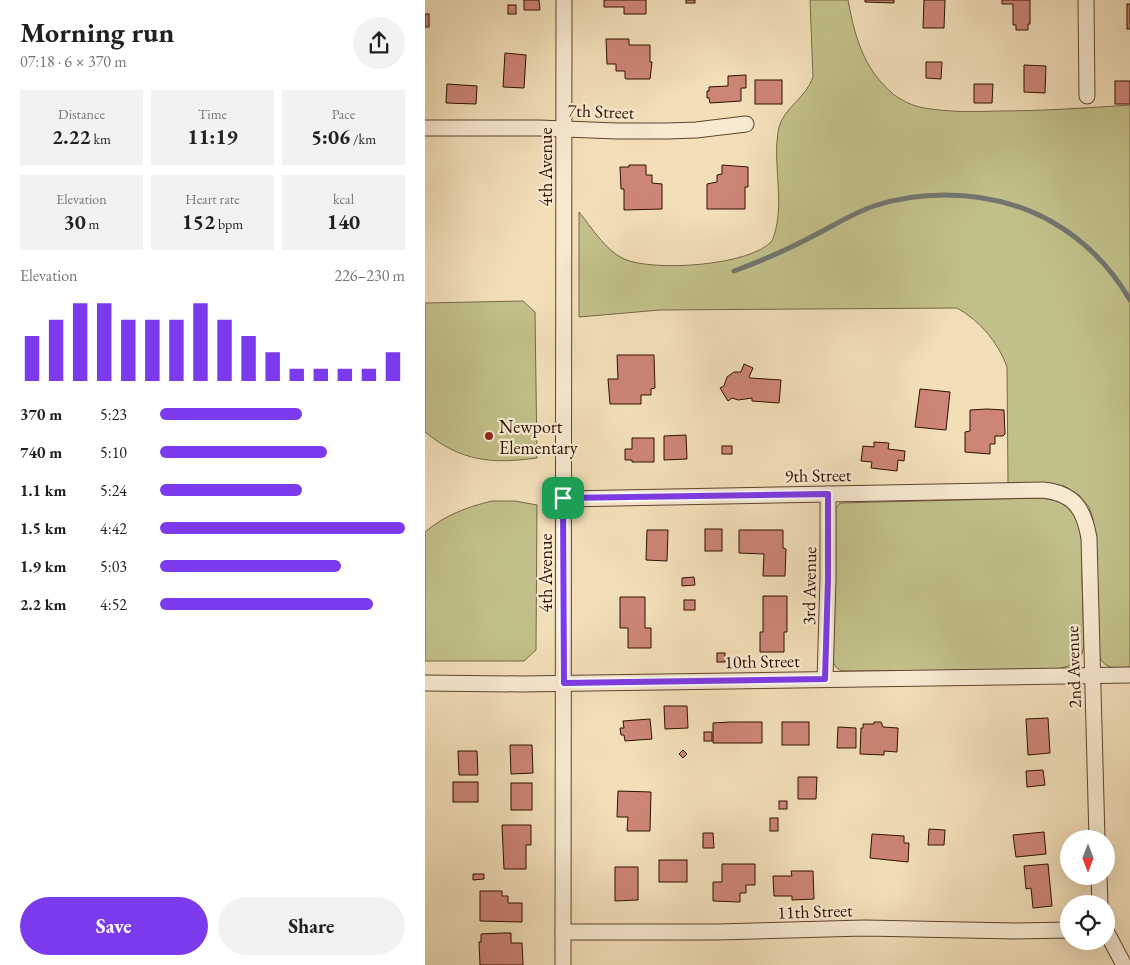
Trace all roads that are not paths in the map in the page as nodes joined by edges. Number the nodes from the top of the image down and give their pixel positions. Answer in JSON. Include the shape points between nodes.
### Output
{"nodes":[{"id":1,"x":564,"y":0,"type":"edge"},
{"id":2,"x":1086,"y":0,"type":"edge"},
{"id":3,"x":1087,"y":96,"type":"dead end"},
{"id":4,"x":746,"y":124,"type":"dead end"},
{"id":5,"x":425,"y":128,"type":"edge"},
{"id":6,"x":564,"y":129,"type":"junction"},
{"id":7,"x":828,"y":494,"type":"junction"},
{"id":8,"x":563,"y":498,"type":"junction"},
{"id":9,"x":1071,"y":499,"type":"joint"},
{"id":10,"x":1092,"y":676,"type":"junction"},
{"id":11,"x":1130,"y":676,"type":"edge"},
{"id":12,"x":825,"y":679,"type":"junction"},
{"id":13,"x":425,"y":683,"type":"edge"},
{"id":14,"x":564,"y":683,"type":"junction"},
{"id":15,"x":1097,"y":830,"type":"edge"},
{"id":16,"x":1060,"y":930,"type":"edge"},
{"id":17,"x":563,"y":932,"type":"junction"},
{"id":18,"x":1115,"y":948,"type":"edge"},
{"id":19,"x":563,"y":965,"type":"edge"},
{"id":20,"x":1124,"y":965,"type":"edge"}],
"edges":[{"from":1,"to":6,"type":"street","name":"4th Avenue"},
{"from":2,"to":3,"type":"street"},
{"from":4,"to":6,"type":"street","name":"7th Street","via":[[667,131]]},
{"from":5,"to":6,"type":"street","name":"7th Street"},
{"from":6,"to":8,"type":"street","name":"4th Avenue"},
{"from":7,"to":8,"type":"street","name":"9th Street"},
{"from":7,"to":9,"type":"street","name":"9th Street","via":[[1043,490],[1061,493]]},
{"from":7,"to":12,"type":"street","name":"3rd Avenue"},
{"from":8,"to":14,"type":"street","name":"4th Avenue"},
{"from":9,"to":10,"type":"street","name":"2nd Avenue","via":[[1084,516],[1089,538]]},
{"from":10,"to":11,"type":"street","name":"10th Street"},
{"from":10,"to":12,"type":"street","name":"10th Street"},
{"from":10,"to":15,"type":"street","name":"2nd Avenue"},
{"from":12,"to":14,"type":"street","name":"10th Street"},
{"from":13,"to":14,"type":"street","name":"10th Street"},
{"from":14,"to":17,"type":"street","name":"4th Avenue"},
{"from":16,"to":17,"type":"street","name":"11th Street","via":[[865,928]]},
{"from":17,"to":19,"type":"street","name":"4th Avenue"},
{"from":18,"to":20,"type":"street"}]}
